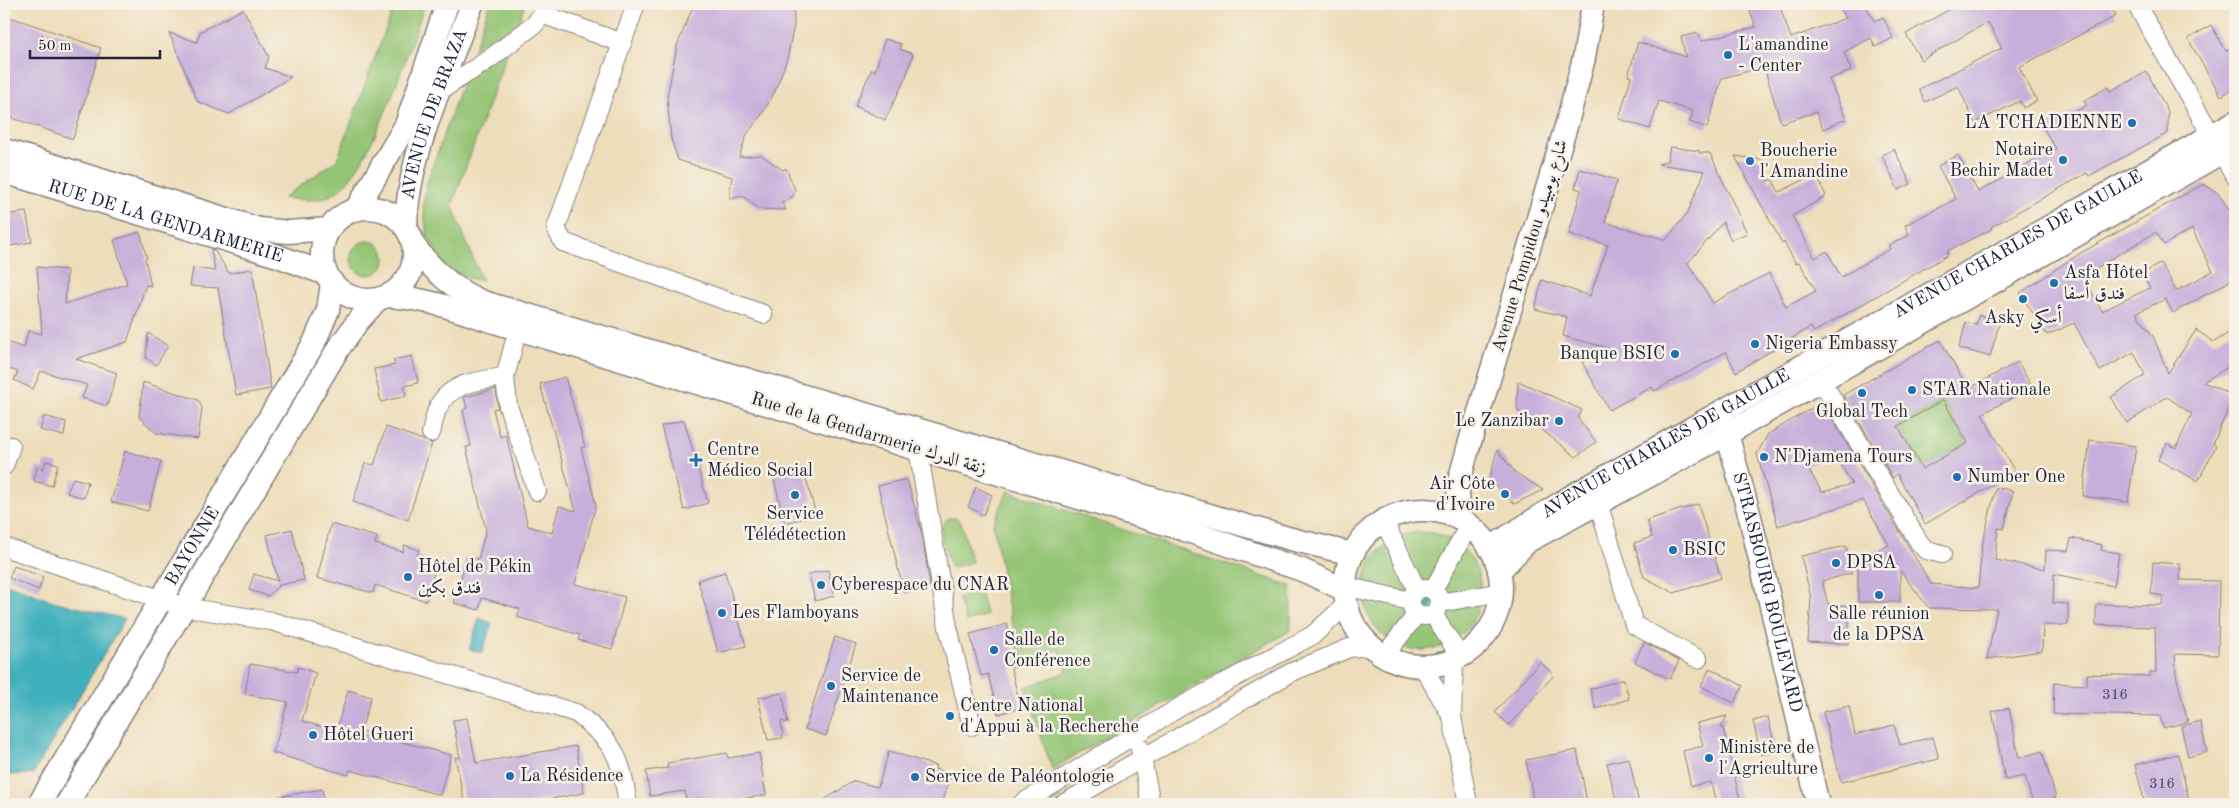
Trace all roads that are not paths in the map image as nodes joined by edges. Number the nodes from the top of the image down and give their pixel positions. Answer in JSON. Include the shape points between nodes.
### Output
{"nodes":[{"id":1,"x":447,"y":4,"type":"edge"},
{"id":2,"x":472,"y":4,"type":"edge"},
{"id":3,"x":634,"y":4,"type":"edge"},
{"id":4,"x":1593,"y":4,"type":"edge"},
{"id":5,"x":2136,"y":4,"type":"edge"},
{"id":6,"x":545,"y":9,"type":"edge"},
{"id":7,"x":622,"y":43,"type":"junction"},
{"id":8,"x":441,"y":90,"type":"junction"},
{"id":9,"x":2235,"y":122,"type":"edge"},
{"id":10,"x":2223,"y":144,"type":"edge"},
{"id":11,"x":4,"y":150,"type":"edge"},
{"id":12,"x":4,"y":172,"type":"edge"},
{"id":13,"x":2235,"y":176,"type":"edge"},
{"id":14,"x":358,"y":208,"type":"junction"},
{"id":15,"x":329,"y":229,"type":"junction"},
{"id":16,"x":410,"y":236,"type":"junction"},
{"id":17,"x":329,"y":278,"type":"junction"},
{"id":18,"x":383,"y":298,"type":"junction"},
{"id":19,"x":763,"y":314,"type":"dead end"},
{"id":20,"x":518,"y":329,"type":"junction"},
{"id":21,"x":505,"y":377,"type":"junction"},
{"id":22,"x":1821,"y":380,"type":"junction"},
{"id":23,"x":1721,"y":411,"type":"junction"},
{"id":24,"x":431,"y":433,"type":"dead end"},
{"id":25,"x":1727,"y":434,"type":"junction"},
{"id":26,"x":11,"y":446,"type":"dead end"},
{"id":27,"x":918,"y":449,"type":"junction"},
{"id":28,"x":4,"y":466,"type":"edge"},
{"id":29,"x":233,"y":481,"type":"junction"},
{"id":30,"x":1458,"y":486,"type":"junction"},
{"id":31,"x":253,"y":491,"type":"junction"},
{"id":32,"x":537,"y":491,"type":"dead end"},
{"id":33,"x":1598,"y":502,"type":"junction"},
{"id":34,"x":1426,"y":510,"type":"junction"},
{"id":35,"x":1384,"y":521,"type":"junction"},
{"id":36,"x":1464,"y":522,"type":"junction"},
{"id":37,"x":202,"y":533,"type":"junction"},
{"id":38,"x":223,"y":544,"type":"junction"},
{"id":39,"x":4,"y":547,"type":"edge"},
{"id":40,"x":1490,"y":548,"type":"junction"},
{"id":41,"x":1352,"y":554,"type":"junction"},
{"id":42,"x":1942,"y":554,"type":"dead end"},
{"id":43,"x":1500,"y":582,"type":"junction"},
{"id":44,"x":1346,"y":594,"type":"junction"},
{"id":45,"x":162,"y":601,"type":"junction"},
{"id":46,"x":1425,"y":602,"type":"junction"},
{"id":47,"x":184,"y":607,"type":"junction"},
{"id":48,"x":1377,"y":651,"type":"junction"},
{"id":49,"x":1457,"y":659,"type":"junction"},
{"id":50,"x":1698,"y":659,"type":"dead end"},
{"id":51,"x":1422,"y":667,"type":"junction"},
{"id":52,"x":1452,"y":717,"type":"junction"},
{"id":53,"x":972,"y":726,"type":"dead end"},
{"id":54,"x":1136,"y":735,"type":"junction"},
{"id":55,"x":1143,"y":758,"type":"junction"},
{"id":56,"x":38,"y":804,"type":"edge"},
{"id":57,"x":67,"y":804,"type":"edge"},
{"id":58,"x":628,"y":804,"type":"edge"},
{"id":59,"x":1021,"y":804,"type":"edge"},
{"id":60,"x":1064,"y":804,"type":"edge"},
{"id":61,"x":1151,"y":804,"type":"edge"},
{"id":62,"x":1468,"y":804,"type":"edge"},
{"id":63,"x":1818,"y":804,"type":"edge"}],
"edges":[{"from":1,"to":14,"type":"main road","name":"AVENUE DE BRAZA","via":[[406,125]]},
{"from":2,"to":8,"type":"main road","name":"AVENUE DE BRAZA"},
{"from":3,"to":7,"type":"street"},
{"from":4,"to":30,"type":"main road","name":"Avenue Pompidou شارع بومبيدو","via":[[1584,58],[1567,122]]},
{"from":5,"to":10,"type":"street"},
{"from":6,"to":7,"type":"street"},
{"from":6,"to":8,"type":"street","via":[[535,24]]},
{"from":7,"to":19,"type":"street","via":[[556,228],[558,234],[563,242]]},
{"from":8,"to":16,"type":"main road","name":"AVENUE DE BRAZA","via":[[408,192]]},
{"from":9,"to":10,"type":"main road","name":"AVENUE CHARLES DE GAULLE"},
{"from":10,"to":13,"type":"street"},
{"from":10,"to":22,"type":"main road","name":"AVENUE CHARLES DE GAULLE"},
{"from":10,"to":23,"type":"main road","name":"AVENUE CHARLES DE GAULLE"},
{"from":11,"to":15,"type":"main road","name":"RUE DE LA GENDARMERIE","via":[[259,229],[289,232]]},
{"from":12,"to":17,"type":"main road","name":"RUE DE LA GENDARMERIE","via":[[278,256]]},
{"from":14,"to":15,"type":"main road","via":[[346,213]]},
{"from":14,"to":16,"type":"main road","via":[[371,207],[396,216]]},
{"from":15,"to":17,"type":"main road","via":[[322,251]]},
{"from":16,"to":18,"type":"main road","via":[[412,270],[398,289]]},
{"from":16,"to":41,"type":"main road","name":"Rue de la Gendarmerie زنقة الدرك","via":[[432,268],[454,287],[490,304],[1291,539]]},
{"from":17,"to":18,"type":"main road","via":[[348,296]]},
{"from":17,"to":29,"type":"main road","name":"BAYONNE","via":[[330,304],[319,334]]},
{"from":18,"to":20,"type":"main road","name":"Rue de la Gendarmerie زنقة الدرك","via":[[420,299],[443,304]]},
{"from":18,"to":31,"type":"main road","name":"BAYONNE","via":[[358,321],[338,349]]},
{"from":20,"to":21,"type":"street"},
{"from":20,"to":27,"type":"main road","name":"Rue de la Gendarmerie زنقة الدرك"},
{"from":21,"to":24,"type":"street","via":[[474,381],[451,391],[437,409]]},
{"from":21,"to":32,"type":"street","via":[[508,406]]},
{"from":22,"to":25,"type":"main road","name":"AVENUE CHARLES DE GAULLE"},
{"from":22,"to":42,"type":"street","via":[[1919,542],[1926,550]]},
{"from":23,"to":25,"type":"main road","name":"STRASBOURG BOULEVARD"},
{"from":23,"to":40,"type":"main road","name":"AVENUE CHARLES DE GAULLE","via":[[1562,501]]},
{"from":25,"to":33,"type":"main road","name":"AVENUE CHARLES DE GAULLE"},
{"from":25,"to":63,"type":"main road","name":"STRASBOURG BOULEVARD","via":[[1750,517]]},
{"from":26,"to":28,"type":"street"},
{"from":27,"to":44,"type":"main road","name":"Rue de la Gendarmerie زنقة الدرك","via":[[1182,529],[1302,570]]},
{"from":27,"to":53,"type":"street","via":[[948,627]]},
{"from":29,"to":31,"type":"main road"},
{"from":29,"to":37,"type":"main road","name":"BAYONNE"},
{"from":30,"to":34,"type":"main road"},
{"from":30,"to":36,"type":"main road","name":"Avenue Pompidou شارع بومبيدو"},
{"from":31,"to":38,"type":"main road","name":"BAYONNE"},
{"from":33,"to":43,"type":"main road","name":"AVENUE CHARLES DE GAULLE","via":[[1528,540]]},
{"from":33,"to":50,"type":"street","via":[[1634,625]]},
{"from":34,"to":35,"type":"main road","via":[[1410,511]]},
{"from":34,"to":36,"type":"main road","via":[[1441,512]]},
{"from":35,"to":41,"type":"main road","via":[[1370,531]]},
{"from":35,"to":46,"type":"street"},
{"from":36,"to":40,"type":"main road"},
{"from":36,"to":46,"type":"street"},
{"from":37,"to":38,"type":"main road"},
{"from":37,"to":45,"type":"main road","name":"BAYONNE"},
{"from":38,"to":47,"type":"main road","name":"BAYONNE"},
{"from":39,"to":45,"type":"street"},
{"from":40,"to":43,"type":"main road"},
{"from":41,"to":44,"type":"main road"},
{"from":43,"to":46,"type":"street"},
{"from":43,"to":49,"type":"main road","via":[[1499,608],[1485,637]]},
{"from":44,"to":46,"type":"street"},
{"from":44,"to":48,"type":"main road","via":[[1356,627]]},
{"from":44,"to":54,"type":"street","via":[[1313,635],[1180,707]]},
{"from":45,"to":47,"type":"street"},
{"from":45,"to":56,"type":"main road","name":"BAYONNE"},
{"from":46,"to":48,"type":"street"},
{"from":46,"to":49,"type":"street"},
{"from":47,"to":57,"type":"main road","name":"BAYONNE"},
{"from":47,"to":58,"type":"street","via":[[271,621],[576,713],[601,732],[615,750],[622,768]]},
{"from":48,"to":51,"type":"main road","via":[[1402,664]]},
{"from":48,"to":55,"type":"street","via":[[1350,648],[1292,672]]},
{"from":49,"to":51,"type":"main road","via":[[1443,665]]},
{"from":49,"to":52,"type":"street"},
{"from":51,"to":52,"type":"street"},
{"from":52,"to":62,"type":"street"},
{"from":54,"to":55,"type":"street"},
{"from":54,"to":59,"type":"street"},
{"from":55,"to":60,"type":"street"},
{"from":55,"to":61,"type":"street"}]}
